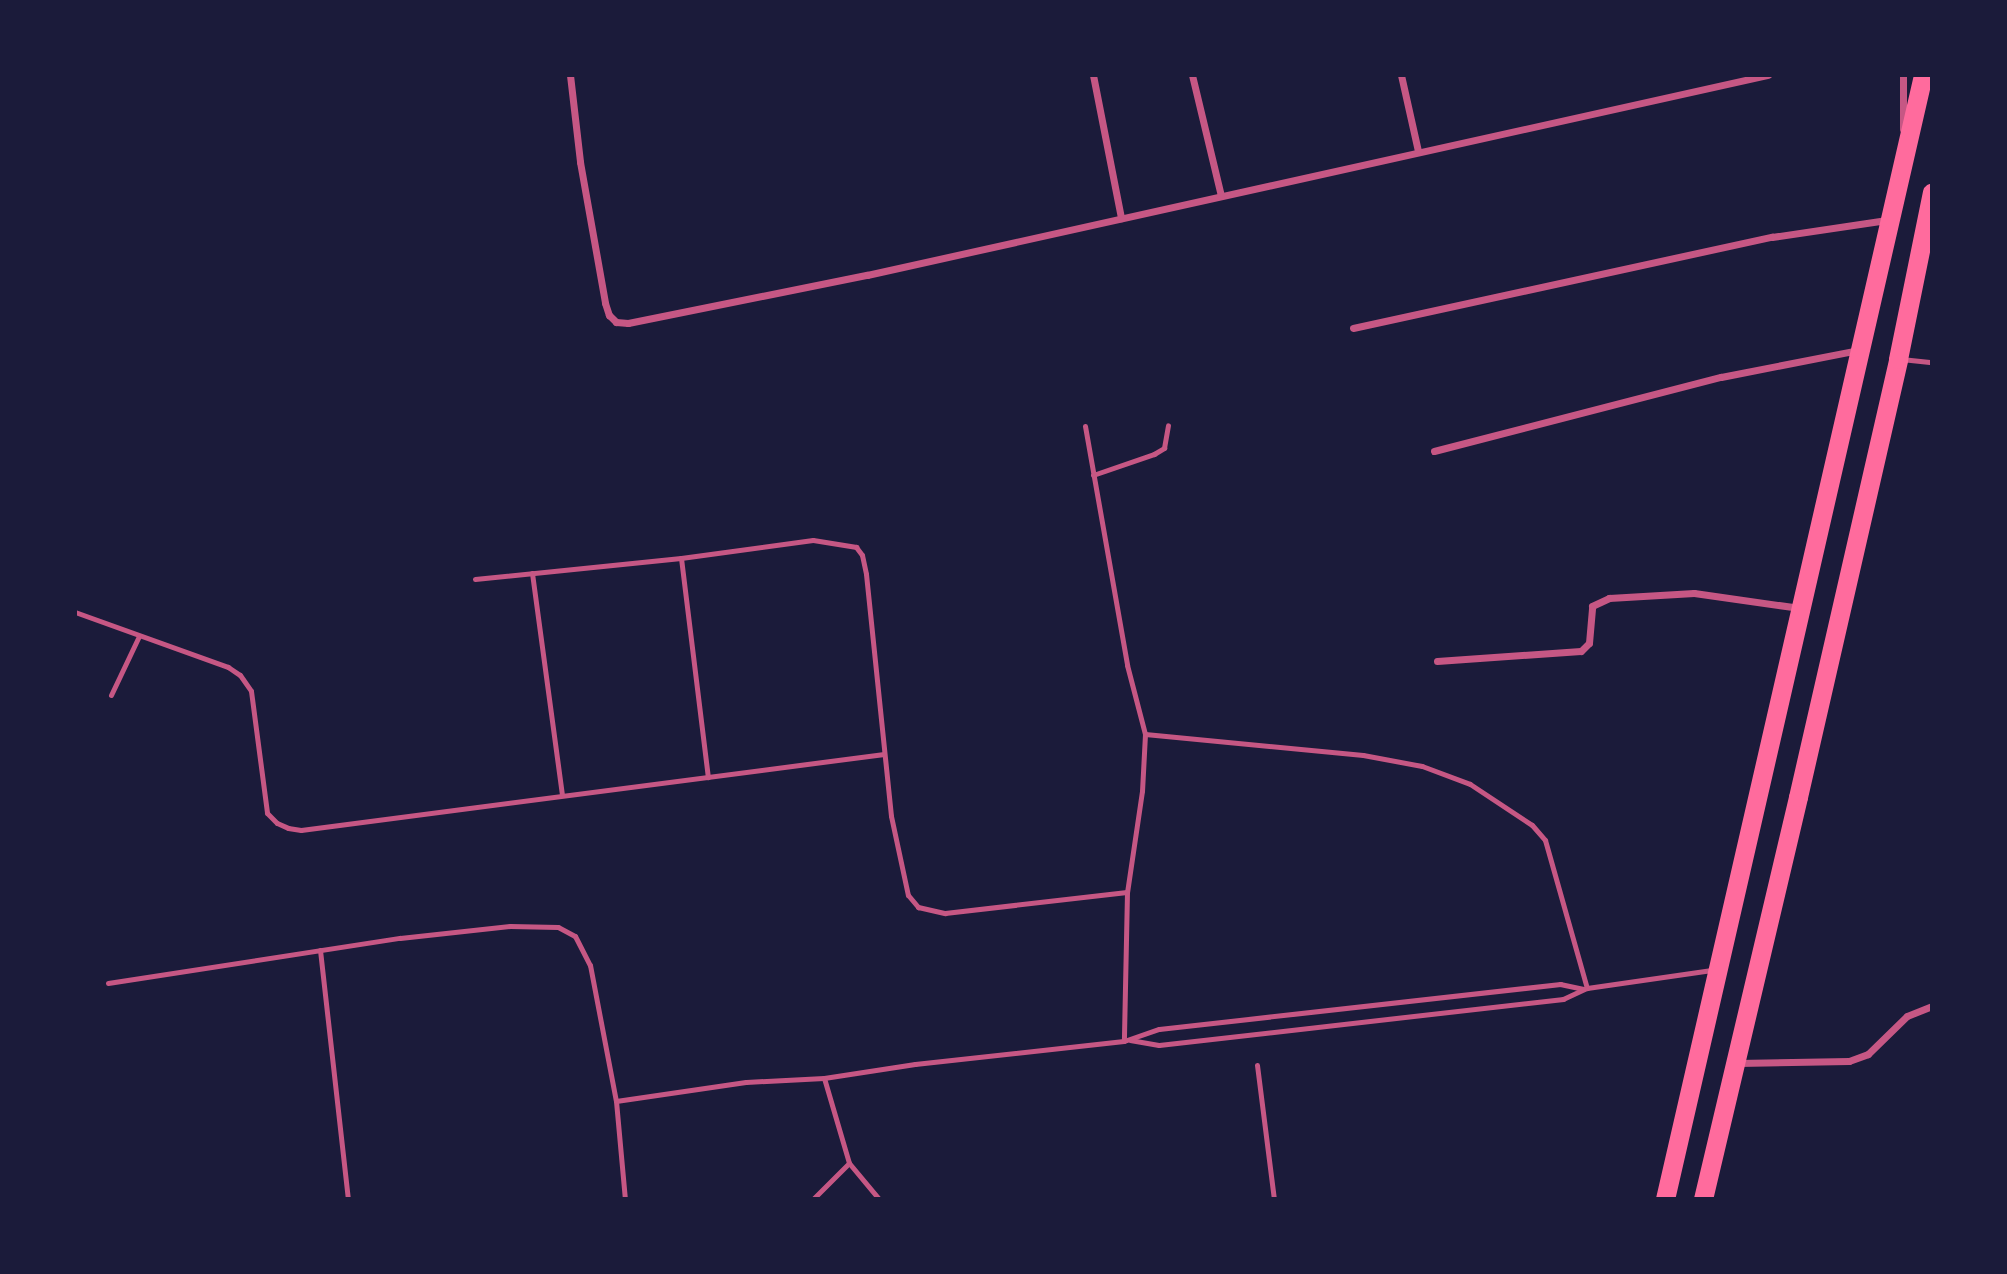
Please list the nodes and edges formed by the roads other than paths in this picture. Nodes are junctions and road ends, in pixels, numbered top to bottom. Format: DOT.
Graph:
graph roads {
  1 [pos="570,75"];
  2 [pos="1093,75"];
  3 [pos="1192,75"];
  4 [pos="1401,75"];
  5 [pos="1768,75"];
  6 [pos="1903,75"];
  7 [pos="1923,75"];
  8 [pos="1418,152"];
  9 [pos="1905,158"];
  10 [pos="1932,191"];
  11 [pos="1221,195"];
  12 [pos="1121,218"];
  13 [pos="1890,220"];
  14 [pos="1353,328"];
  15 [pos="1860,350"];
  16 [pos="1898,359"];
  17 [pos="1932,362"];
  18 [pos="1168,425"];
  19 [pos="1084,426"];
  20 [pos="1434,451"];
  21 [pos="1093,475"];
  22 [pos="681,558"];
  23 [pos="531,573"];
  24 [pos="475,579"];
  25 [pos="1801,608"];
  26 [pos="75,612"];
  27 [pos="139,636"];
  28 [pos="1437,661"];
  29 [pos="111,695"];
  30 [pos="1145,734"];
  31 [pos="884,754"];
  32 [pos="708,777"];
  33 [pos="562,796"];
  34 [pos="1127,892"];
  35 [pos="320,950"];
  36 [pos="1719,968"];
  37 [pos="108,983"];
  38 [pos="1585,989"];
  39 [pos="1932,1006"];
  40 [pos="1127,1041"];
  41 [pos="1737,1063"];
  42 [pos="1257,1065"];
  43 [pos="824,1078"];
  44 [pos="615,1101"];
  45 [pos="849,1163"];
  46 [pos="348,1199"];
  47 [pos="625,1199"];
  48 [pos="813,1199"];
  49 [pos="879,1199"];
  50 [pos="1274,1199"];
  51 [pos="1665,1199"];
  52 [pos="1703,1199"];
  1 -- 12 [label="street"];
  2 -- 12 [label="street"];
  3 -- 11 [label="street"];
  4 -- 8 [label="street"];
  5 -- 8 [label="street"];
  6 -- 9 [label="street"];
  7 -- 9 [label="highway"];
  8 -- 11 [label="street"];
  9 -- 13 [label="highway"];
  10 -- 16 [label="highway"];
  11 -- 12 [label="street"];
  13 -- 14 [label="street"];
  13 -- 15 [label="highway"];
  15 -- 20 [label="street"];
  15 -- 25 [label="highway"];
  16 -- 17 [label="lane"];
  16 -- 41 [label="highway"];
  18 -- 21 [label="lane"];
  19 -- 21 [label="lane"];
  21 -- 30 [label="lane"];
  22 -- 23 [label="lane"];
  22 -- 31 [label="lane"];
  22 -- 32 [label="lane"];
  23 -- 24 [label="lane"];
  23 -- 33 [label="lane"];
  25 -- 28 [label="street"];
  25 -- 36 [label="highway"];
  26 -- 27 [label="lane"];
  27 -- 29 [label="lane"];
  27 -- 33 [label="lane"];
  30 -- 34 [label="lane"];
  30 -- 38 [label="lane"];
  31 -- 32 [label="lane"];
  31 -- 34 [label="lane"];
  32 -- 33 [label="lane"];
  34 -- 40 [label="lane"];
  35 -- 37 [label="lane"];
  35 -- 44 [label="lane"];
  35 -- 46 [label="lane"];
  36 -- 38 [label="lane"];
  36 -- 51 [label="highway"];
  38 -- 40 [label="lane"];
  38 -- 40 [label="lane"];
  39 -- 41 [label="street"];
  40 -- 43 [label="lane"];
  41 -- 52 [label="highway"];
  42 -- 50 [label="lane"];
  43 -- 44 [label="lane"];
  43 -- 45 [label="lane"];
  44 -- 47 [label="lane"];
  45 -- 48 [label="lane"];
  45 -- 49 [label="lane"];
}
